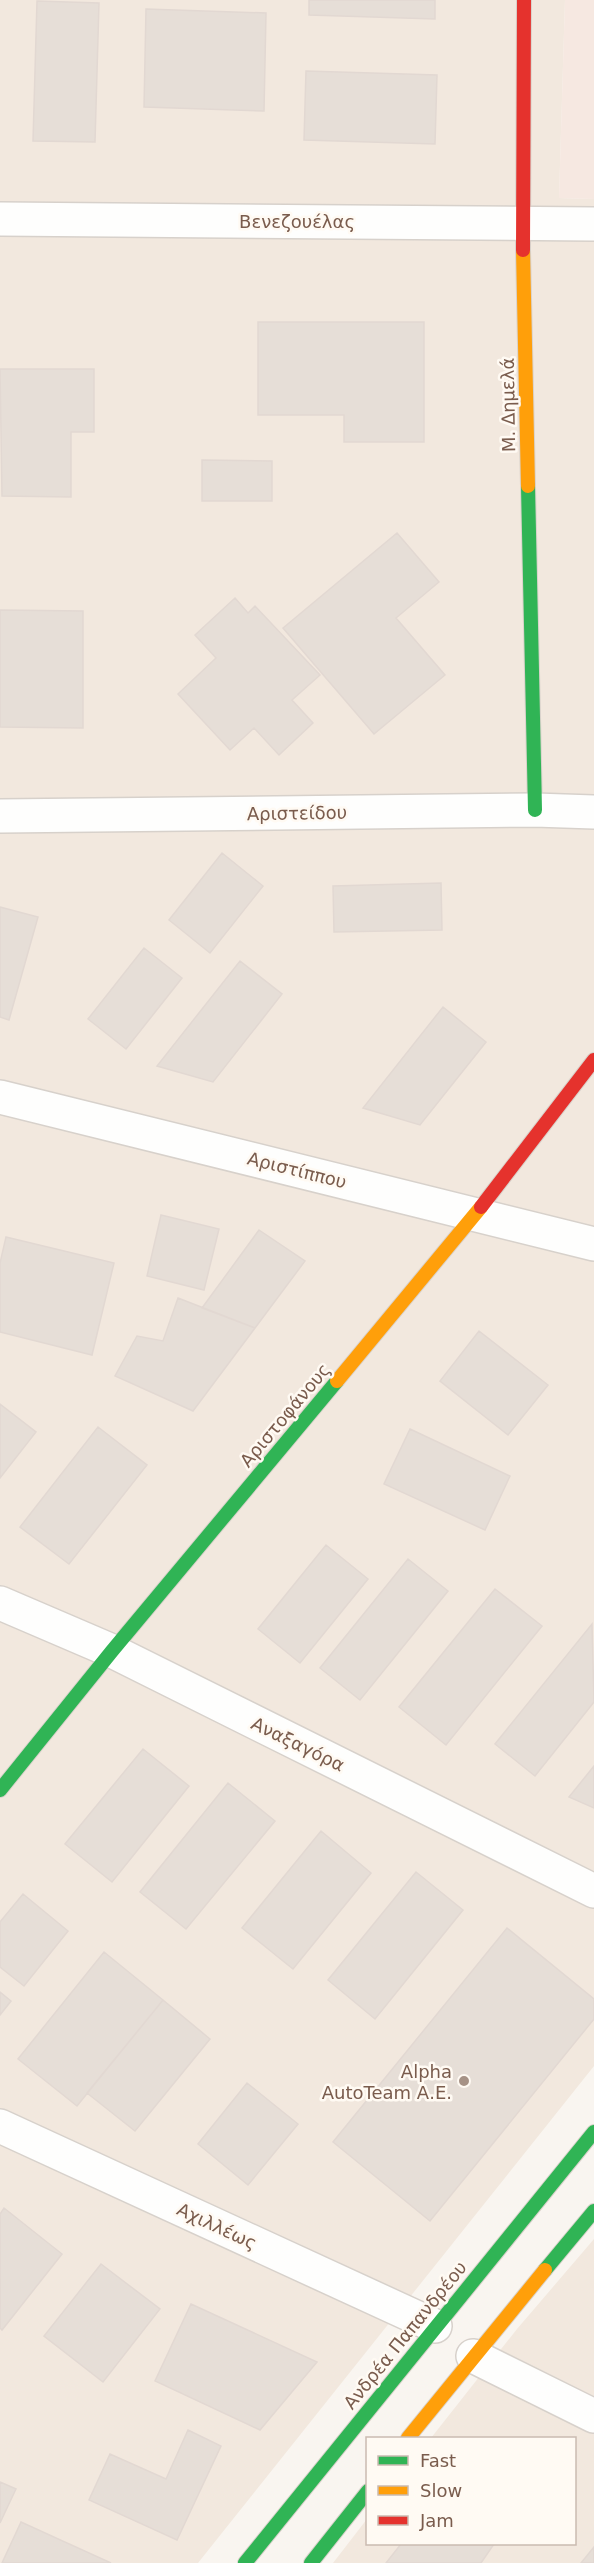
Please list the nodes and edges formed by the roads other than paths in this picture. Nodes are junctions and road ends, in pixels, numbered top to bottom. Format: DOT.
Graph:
graph roads {
  1 [pos="524,0"];
  2 [pos="0,219"];
  3 [pos="522,222"];
  4 [pos="594,224"];
  5 [pos="535,810"];
  6 [pos="594,812"];
  7 [pos="0,816"];
  8 [pos="594,1060"];
  9 [pos="0,1097"];
  10 [pos="475,1215"];
  11 [pos="594,1244"];
  12 [pos="0,1603"];
  13 [pos="112,1651"];
  14 [pos="0,1790"];
  15 [pos="594,1891"];
  16 [pos="0,2126"];
  17 [pos="594,2132"];
  18 [pos="594,2211"];
  19 [pos="435,2326"];
  20 [pos="473,2356"];
  21 [pos="594,2416"];
  22 [pos="410,2437"];
  23 [pos="366,2494"];
  24 [pos="245,2563"];
  25 [pos="311,2563"];
  1 -- 3 [label="street, Μ. Δημελά"];
  2 -- 3 [label="street, Βενεζουέλας"];
  3 -- 4 [label="street, Βενεζουέλας"];
  3 -- 5 [label="street, Μ. Δημελά"];
  5 -- 6 [label="street, Αριστείδου"];
  5 -- 7 [label="street, Αριστείδου"];
  8 -- 10 [label="street, Αριστοφάνους"];
  9 -- 10 [label="street, Αριστίππου"];
  10 -- 11 [label="street, Αριστίππου"];
  10 -- 13 [label="street, Αριστοφάνους"];
  12 -- 13 [label="street, Αναξαγόρα"];
  13 -- 14 [label="street, Αριστοφάνους"];
  13 -- 15 [label="street, Αναξαγόρα"];
  16 -- 19 [label="street, Αχιλλέως"];
  17 -- 19 [label="street, Ανδρέα Παπανδρέου"];
  18 -- 20 [label="street"];
  19 -- 24 [label="street, Ανδρέα Παπανδρέου"];
  20 -- 21 [label="street"];
  20 -- 22 [label="street"];
  23 -- 25 [label="street"];
}
